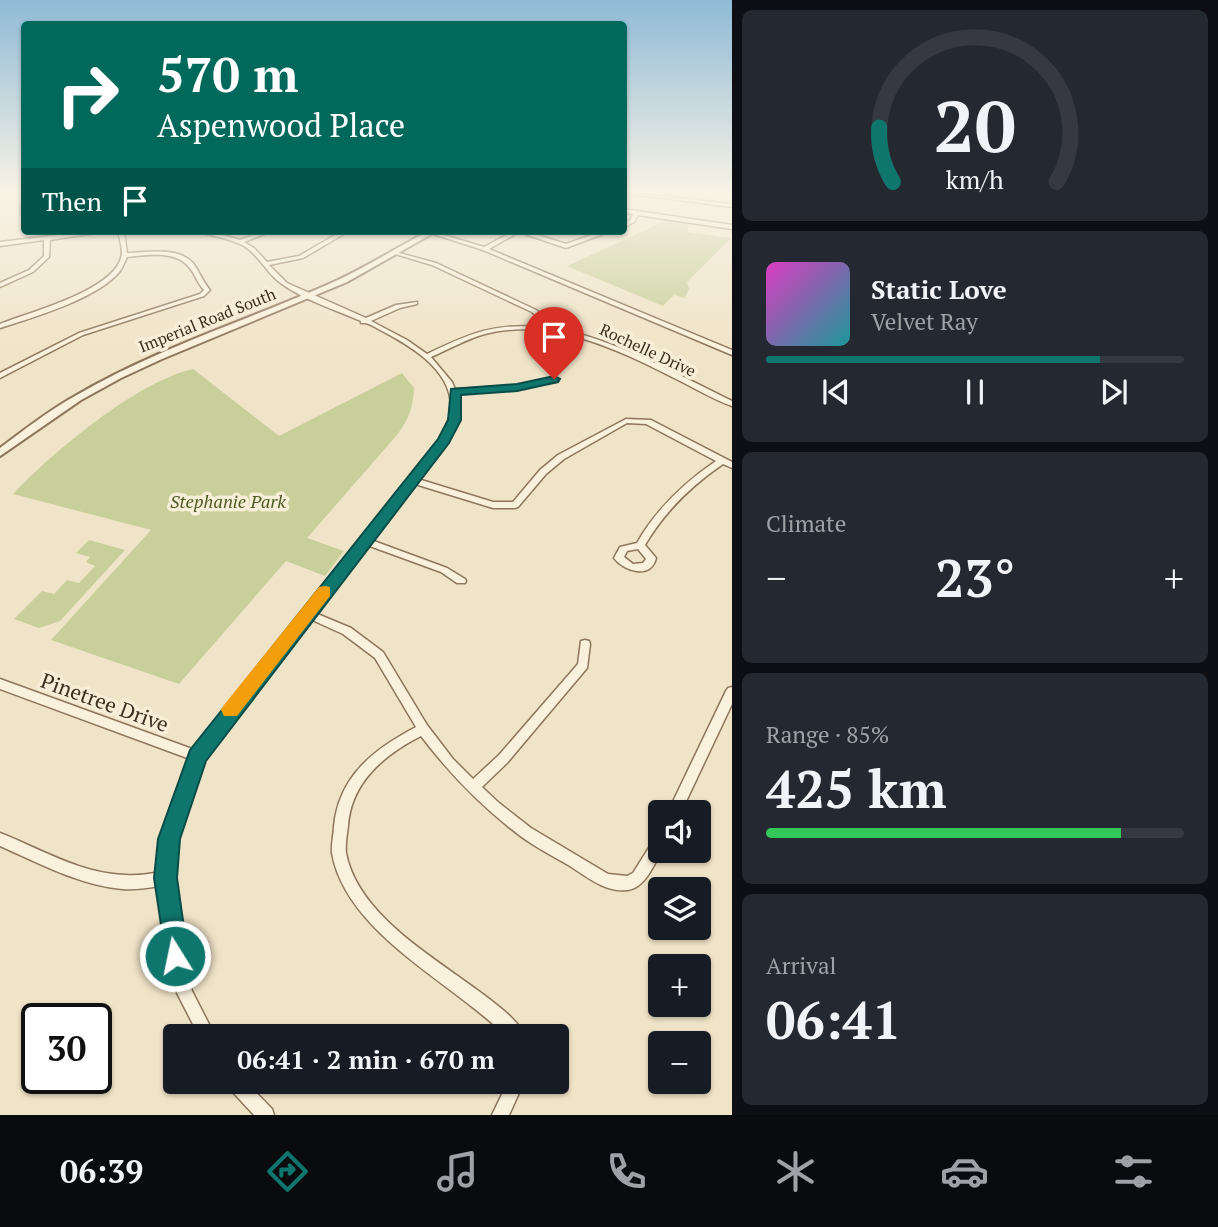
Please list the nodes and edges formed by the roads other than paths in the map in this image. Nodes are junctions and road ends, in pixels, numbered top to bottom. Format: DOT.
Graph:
graph roads {
  1 [pos="47,244"];
  2 [pos="123,244"];
  3 [pos="242,244"];
  4 [pos="323,244"];
  5 [pos="410,244"];
  6 [pos="470,244"];
  7 [pos="494,244"];
  8 [pos="485,249"];
  9 [pos="394,252"];
  10 [pos="125,255"];
  11 [pos="265,264"];
  12 [pos="1,285"];
  13 [pos="308,296"];
  14 [pos="415,303"];
  15 [pos="363,322"];
  16 [pos="0,326"];
  17 [pos="547,328"];
  18 [pos="732,354"];
  19 [pos="428,356"];
  20 [pos="0,376"];
  21 [pos="554,379"];
  22 [pos="455,391"];
  23 [pos="732,404"];
  24 [pos="4,445"];
  25 [pos="0,453"];
  26 [pos="722,461"];
  27 [pos="732,466"];
  28 [pos="412,480"];
  29 [pos="364,541"];
  30 [pos="640,545"];
  31 [pos="461,582"];
  32 [pos="307,614"];
  33 [pos="585,644"];
  34 [pos="0,684"];
  35 [pos="732,691"];
  36 [pos="423,729"];
  37 [pos="197,757"];
  38 [pos="473,787"];
  39 [pos="680,800"];
  40 [pos="0,839"];
  41 [pos="648,862"];
  42 [pos="166,878"];
  43 [pos="201,1024"];
  44 [pos="507,1024"];
  45 [pos="246,1094"];
  46 [pos="510,1094"];
  47 [pos="266,1115"];
  48 [pos="500,1115"];
  1 -- 12 [label="street"];
  2 -- 10 [label="street"];
  3 -- 11 [label="street"];
  4 -- 11 [label="street"];
  5 -- 9 [label="street, Imperial Road South"];
  6 -- 8 [label="street"];
  7 -- 8 [label="street"];
  8 -- 18 [label="street"];
  9 -- 13 [label="street, Imperial Road South"];
  9 -- 17 [label="street"];
  10 -- 16 [label="street"];
  10 -- 20 [label="street"];
  11 -- 13 [label="street"];
  13 -- 15 [label="street"];
  13 -- 24 [label="street, Imperial Road South"];
  14 -- 15 [label="street"];
  15 -- 19 [label="street"];
  17 -- 19 [label="street, Rochelle Drive"];
  17 -- 23 [label="street, Rochelle Drive"];
  19 -- 22 [label="street"];
  21 -- 22 [label="street"];
  22 -- 28 [label="street"];
  24 -- 25 [label="street, Imperial Road South"];
  26 -- 27 [label="street"];
  26 -- 28 [label="street"];
  26 -- 30 [label="street"];
  28 -- 29 [label="street"];
  29 -- 31 [label="street"];
  29 -- 32 [label="street"];
  32 -- 36 [label="street"];
  32 -- 37 [label="street"];
  33 -- 38 [label="street"];
  34 -- 37 [label="street, Pinetree Drive"];
  35 -- 39 [label="street"];
  36 -- 38 [label="street"];
  36 -- 44 [label="street"];
  37 -- 42 [label="street"];
  38 -- 41 [label="street"];
  40 -- 42 [label="street"];
  42 -- 43 [label="street"];
  45 -- 47 [label="street"];
  46 -- 48 [label="street"];
}
